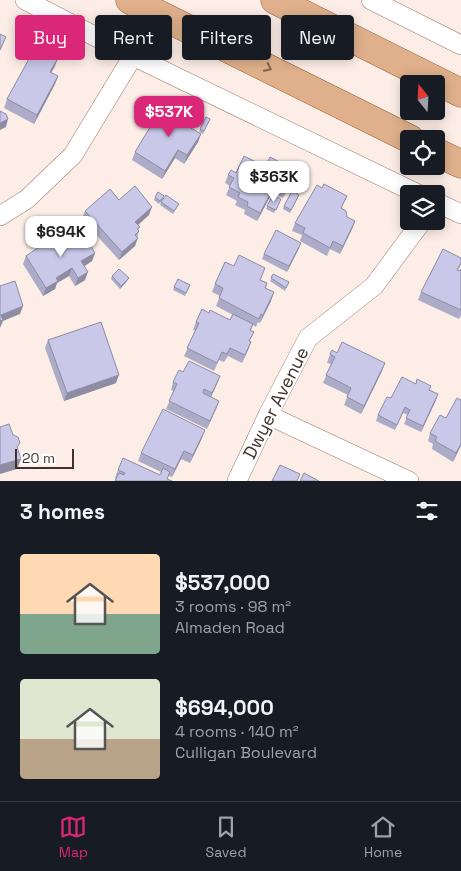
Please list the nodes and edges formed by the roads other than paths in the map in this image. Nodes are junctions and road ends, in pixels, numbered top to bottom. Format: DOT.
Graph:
graph roads {
  1 [pos="24,0"];
  2 [pos="130,0"];
  3 [pos="275,0"];
  4 [pos="371,0"];
  5 [pos="95,36"];
  6 [pos="461,45"];
  7 [pos="131,60"];
  8 [pos="141,60"];
  9 [pos="461,93"];
  10 [pos="400,134"];
  11 [pos="445,156"];
  12 [pos="461,164"];
  13 [pos="400,185"];
  14 [pos="445,206"];
  15 [pos="461,214"];
  16 [pos="0,216"];
  17 [pos="415,230"];
  18 [pos="268,415"];
  19 [pos="237,481"];
  20 [pos="409,481"];
  1 -- 5 [label="street"];
  2 -- 10 [label="main road, one-way"];
  3 -- 9 [label="main road"];
  4 -- 6 [label="street"];
  7 -- 16 [label="street"];
  8 -- 13 [label="street"];
  11 -- 12 [label="main road"];
  14 -- 15 [label="street"];
  17 -- 18 [label="street, Dwyer Avenue"];
  18 -- 19 [label="street, Dwyer Avenue"];
  18 -- 20 [label="street"];
}
